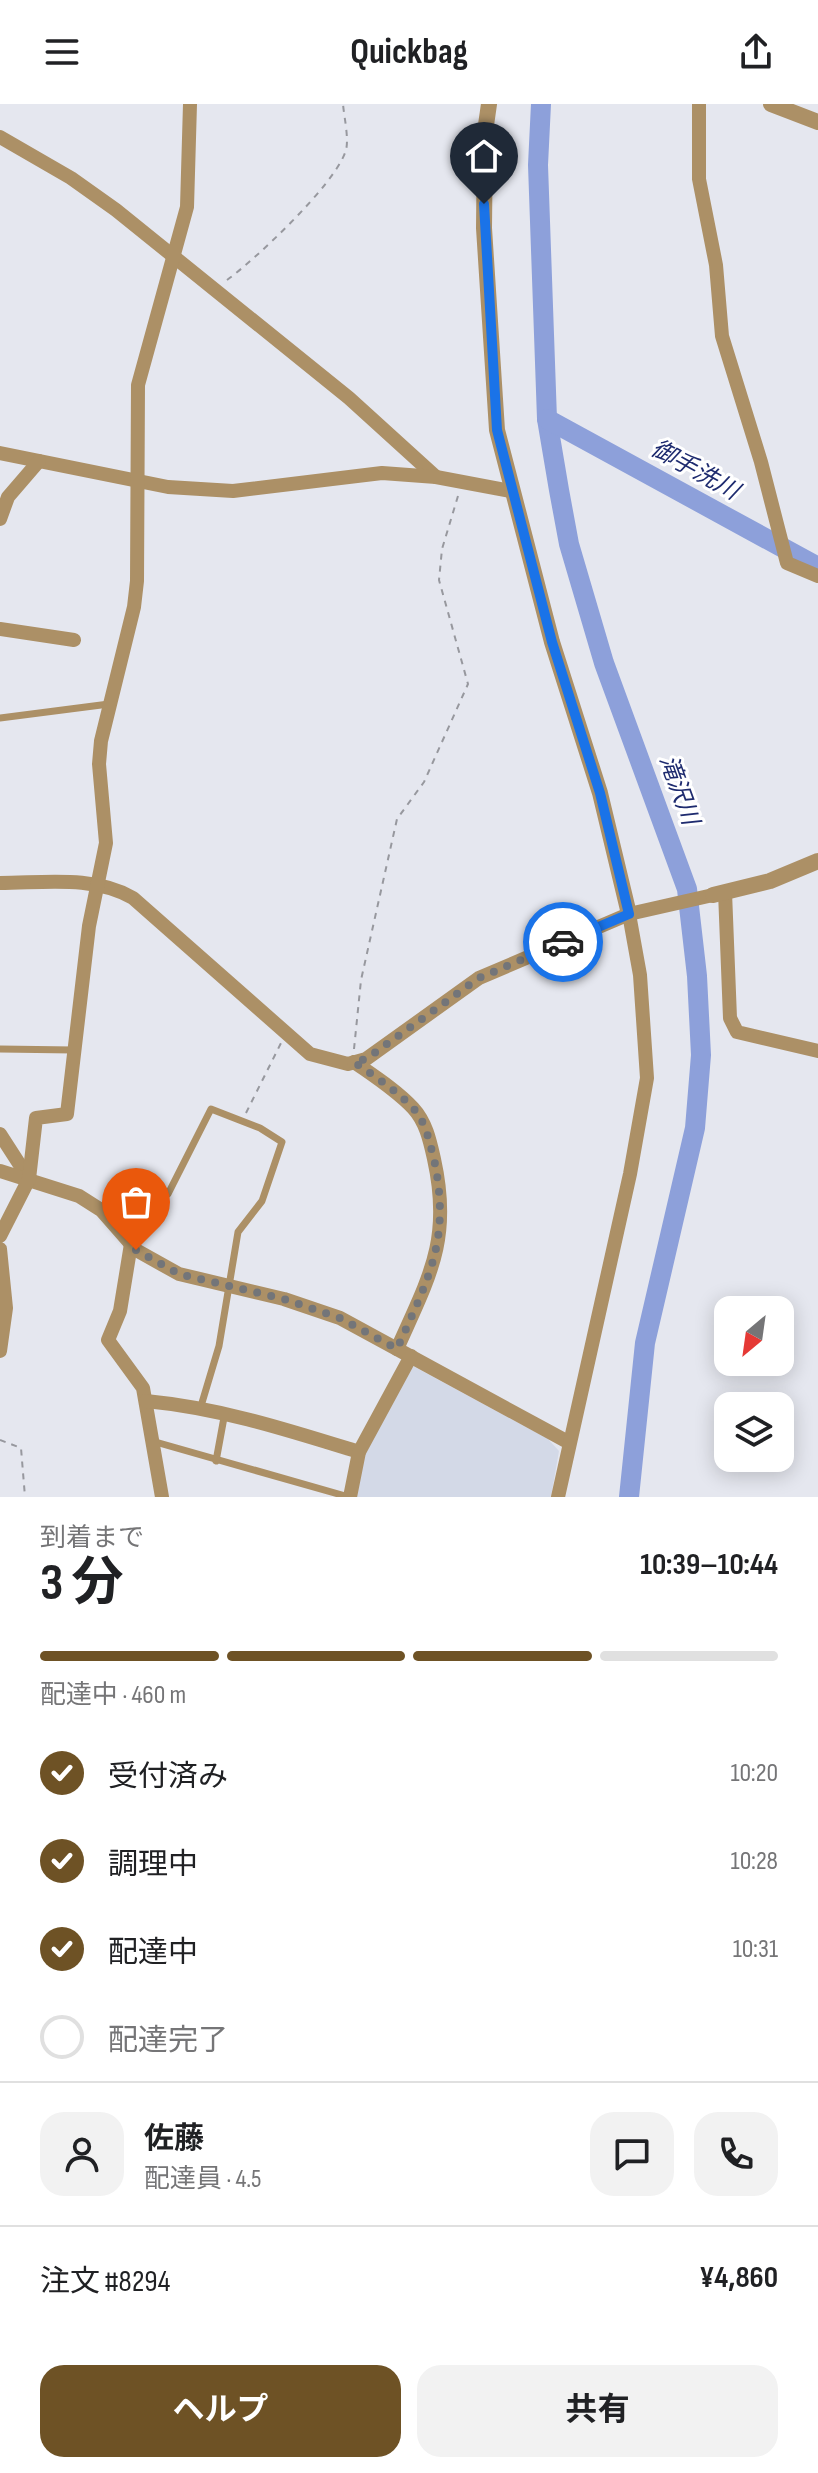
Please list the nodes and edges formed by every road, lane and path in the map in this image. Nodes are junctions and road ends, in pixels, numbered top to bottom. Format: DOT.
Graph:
graph roads {
  1 [pos="190,104"];
  2 [pos="343,104"];
  3 [pos="489,104"];
  4 [pos="699,104"];
  5 [pos="777,105"];
  6 [pos="818,122"];
  7 [pos="0,137"];
  8 [pos="174,258"];
  9 [pos="213,291"];
  10 [pos="0,453"];
  11 [pos="39,461"];
  12 [pos="436,477"];
  13 [pos="137,482"];
  14 [pos="463,482"];
  15 [pos="511,491"];
  16 [pos="0,519"];
  17 [pos="818,576"];
  18 [pos="0,629"];
  19 [pos="74,640"];
  20 [pos="109,704"];
  21 [pos="0,718"];
  22 [pos="818,861"];
  23 [pos="0,883"];
  24 [pos="99,883"];
  25 [pos="719,894"];
  26 [pos="629,914"];
  27 [pos="285,1034"];
  28 [pos="0,1049"];
  29 [pos="73,1050"];
  30 [pos="818,1051"];
  31 [pos="354,1062"];
  32 [pos="242,1121"];
  33 [pos="0,1134"];
  34 [pos="0,1171"];
  35 [pos="29,1179"];
  36 [pos="101,1210"];
  37 [pos="0,1236"];
  38 [pos="131,1244"];
  39 [pos="0,1249"];
  40 [pos="228,1285"];
  41 [pos="397,1349"];
  42 [pos="0,1351"];
  43 [pos="411,1356"];
  44 [pos="146,1401"];
  45 [pos="201,1406"];
  46 [pos="225,1412"];
  47 [pos="0,1440"];
  48 [pos="152,1441"];
  49 [pos="568,1442"];
  50 [pos="359,1452"];
  51 [pos="216,1461"];
  52 [pos="25,1497"];
  53 [pos="162,1497"];
  54 [pos="350,1497"];
  55 [pos="558,1497"];
  1 -- 8 [label="street"];
  2 -- 9 [label="path"];
  3 -- 15 [label="street"];
  4 -- 17 [label="street"];
  5 -- 6 [label="street"];
  7 -- 8 [label="street"];
  8 -- 9 [label="street"];
  8 -- 13 [label="street"];
  9 -- 12 [label="street"];
  10 -- 11 [label="street"];
  11 -- 13 [label="street"];
  11 -- 16 [label="street"];
  12 -- 13 [label="street"];
  12 -- 14 [label="street"];
  13 -- 20 [label="street"];
  14 -- 15 [label="street"];
  14 -- 31 [label="path"];
  15 -- 26 [label="street"];
  18 -- 19 [label="street"];
  20 -- 21 [label="lane"];
  20 -- 24 [label="street"];
  22 -- 25 [label="street"];
  23 -- 24 [label="street"];
  24 -- 27 [label="street"];
  24 -- 29 [label="street"];
  25 -- 26 [label="street"];
  25 -- 30 [label="street"];
  26 -- 31 [label="street"];
  26 -- 49 [label="street"];
  27 -- 31 [label="street"];
  27 -- 32 [label="path"];
  28 -- 29 [label="lane"];
  29 -- 35 [label="street"];
  31 -- 41 [label="street"];
  32 -- 36 [label="lane"];
  32 -- 40 [label="lane"];
  33 -- 35 [label="street"];
  34 -- 35 [label="street"];
  35 -- 36 [label="street"];
  35 -- 37 [label="street"];
  36 -- 38 [label="street"];
  38 -- 40 [label="street"];
  38 -- 44 [label="street"];
  39 -- 42 [label="street"];
  40 -- 41 [label="street"];
  40 -- 45 [label="lane"];
  41 -- 43 [label="street"];
  43 -- 49 [label="street"];
  43 -- 50 [label="street"];
  44 -- 45 [label="street"];
  44 -- 48 [label="street"];
  45 -- 46 [label="street"];
  46 -- 50 [label="street"];
  46 -- 51 [label="lane"];
  47 -- 52 [label="path"];
  48 -- 51 [label="lane"];
  48 -- 53 [label="street"];
  49 -- 55 [label="street"];
  50 -- 54 [label="street"];
  51 -- 54 [label="lane"];
}
